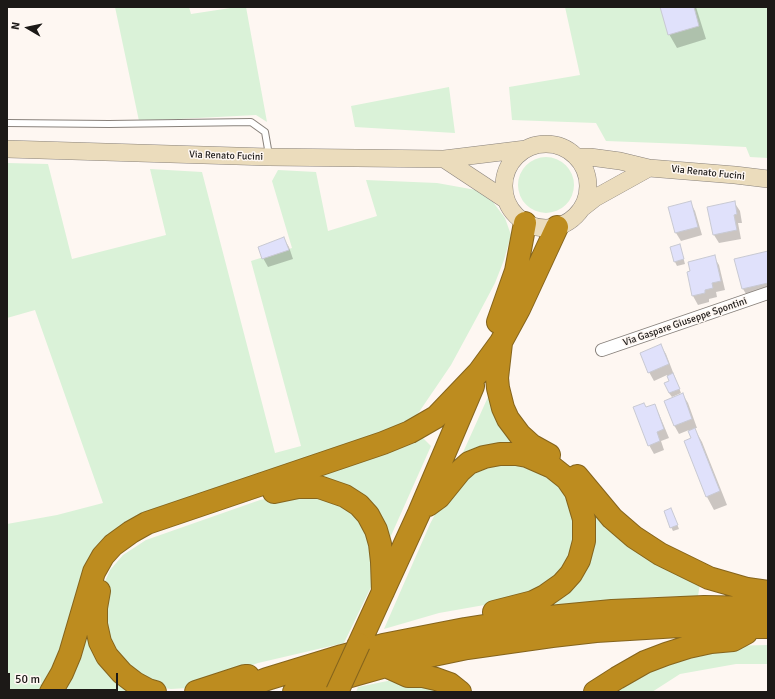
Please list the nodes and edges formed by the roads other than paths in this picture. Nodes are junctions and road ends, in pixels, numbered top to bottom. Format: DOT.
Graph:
graph roads {
  1 [pos="7,123"];
  2 [pos="7,149"];
  3 [pos="526,149"];
  4 [pos="269,157"];
  5 [pos="576,157"];
  6 [pos="444,159"];
  7 [pos="648,168"];
  8 [pos="768,179"];
  9 [pos="506,200"];
  10 [pos="580,210"];
  11 [pos="525,223"];
  12 [pos="557,227"];
  13 [pos="768,293"];
  14 [pos="501,342"];
  15 [pos="602,350"];
  16 [pos="479,372"];
  17 [pos="419,513"];
  18 [pos="383,592"];
  19 [pos="768,592"];
  20 [pos="765,620"];
  21 [pos="465,629"];
  22 [pos="386,666"];
  23 [pos="267,679"];
  24 [pos="51,692"];
  25 [pos="155,692"];
  26 [pos="196,692"];
  27 [pos="233,692"];
  28 [pos="294,692"];
  29 [pos="337,692"];
  30 [pos="460,692"];
  31 [pos="595,692"];
  1 -- 4 [label="lane"];
  2 -- 4 [label="street, Via Renato Fucini"];
  3 -- 5 [label="street"];
  3 -- 6 [label="street, Via Renato Fucini"];
  3 -- 9 [label="street"];
  4 -- 6 [label="street, Via Renato Fucini"];
  5 -- 7 [label="street, Via Renato Fucini"];
  5 -- 10 [label="street"];
  6 -- 9 [label="street"];
  7 -- 8 [label="street, Via Renato Fucini"];
  7 -- 10 [label="street"];
  9 -- 11 [label="street"];
  10 -- 12 [label="street"];
  11 -- 12 [label="street"];
  11 -- 16 [label="highway"];
  12 -- 14 [label="highway"];
  13 -- 15 [label="street, Via Gaspare Giuseppe Spontini"];
  14 -- 16 [label="highway"];
  14 -- 19 [label="highway"];
  16 -- 17 [label="highway"];
  16 -- 24 [label="highway"];
  17 -- 18 [label="highway"];
  17 -- 21 [label="highway"];
  18 -- 25 [label="highway"];
  18 -- 29 [label="highway, bridge"];
  20 -- 21 [label="highway"];
  20 -- 22 [label="highway"];
  20 -- 31 [label="highway"];
  21 -- 23 [label="highway"];
  22 -- 28 [label="highway"];
  22 -- 30 [label="highway"];
  23 -- 26 [label="highway"];
  23 -- 27 [label="highway"];
}
